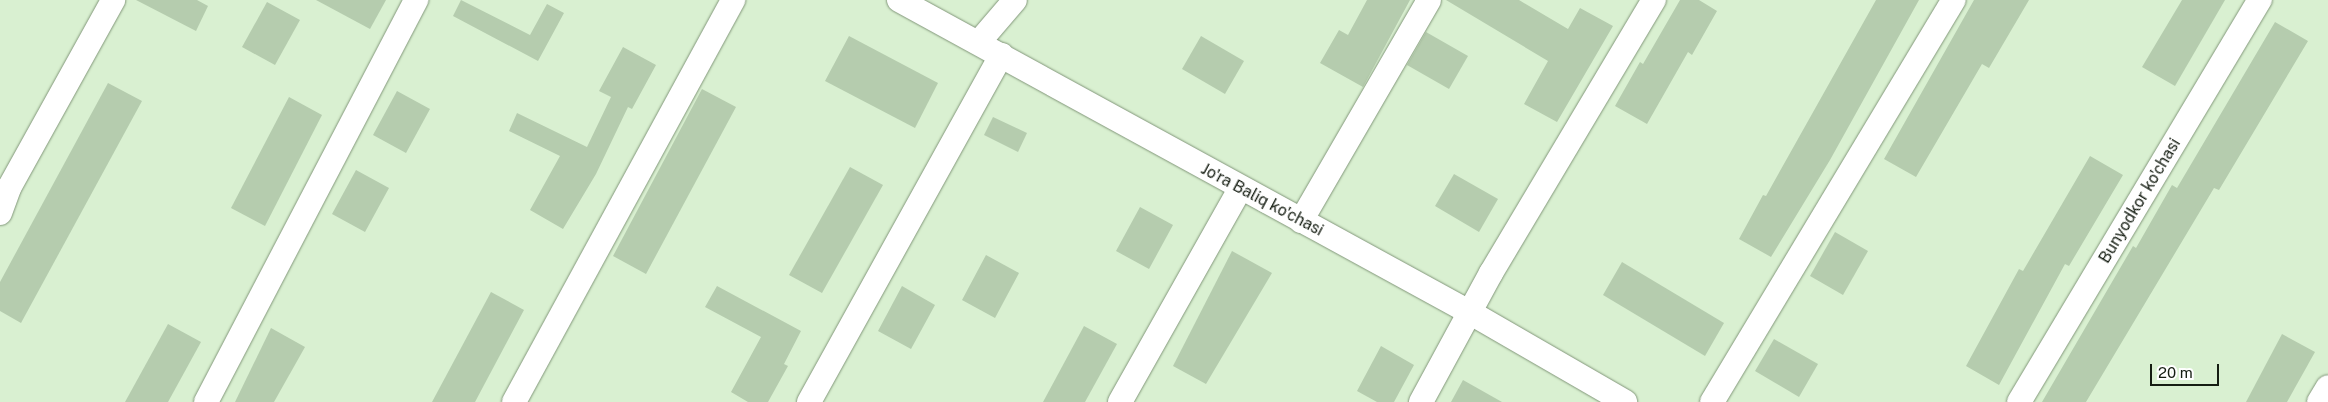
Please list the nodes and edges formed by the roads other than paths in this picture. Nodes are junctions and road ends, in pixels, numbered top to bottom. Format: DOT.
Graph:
graph roads {
  1 [pos="113,0"];
  2 [pos="416,0"];
  3 [pos="734,0"];
  4 [pos="898,0"];
  5 [pos="1014,0"];
  6 [pos="1429,0"];
  7 [pos="1654,0"];
  8 [pos="1954,0"];
  9 [pos="2260,0"];
  10 [pos="979,42"];
  11 [pos="1001,55"];
  12 [pos="4,187"];
  13 [pos="1240,189"];
  14 [pos="0,213"];
  15 [pos="1301,221"];
  16 [pos="1471,313"];
  17 [pos="2328,387"];
  18 [pos="206,402"];
  19 [pos="514,402"];
  20 [pos="809,402"];
  21 [pos="1120,402"];
  22 [pos="1421,402"];
  23 [pos="1625,402"];
  24 [pos="1712,402"];
  25 [pos="2019,402"];
  26 [pos="2319,402"];
  1 -- 12 [label="street"];
  2 -- 18 [label="street"];
  3 -- 19 [label="street"];
  4 -- 10 [label="street, Jo'ra Baliq ko'chasi"];
  5 -- 10 [label="street"];
  6 -- 15 [label="street"];
  7 -- 16 [label="street"];
  8 -- 24 [label="street"];
  9 -- 25 [label="street, Bunyodkor ko'chasi"];
  10 -- 11 [label="street, Jo'ra Baliq ko'chasi"];
  11 -- 13 [label="street, Jo'ra Baliq ko'chasi"];
  11 -- 20 [label="street"];
  12 -- 14 [label="street"];
  13 -- 15 [label="street, Jo'ra Baliq ko'chasi"];
  13 -- 21 [label="street"];
  15 -- 16 [label="street, Jo'ra Baliq ko'chasi"];
  16 -- 22 [label="street"];
  16 -- 23 [label="street, Jo'ra Baliq ko'chasi"];
  17 -- 26 [label="street"];
}
